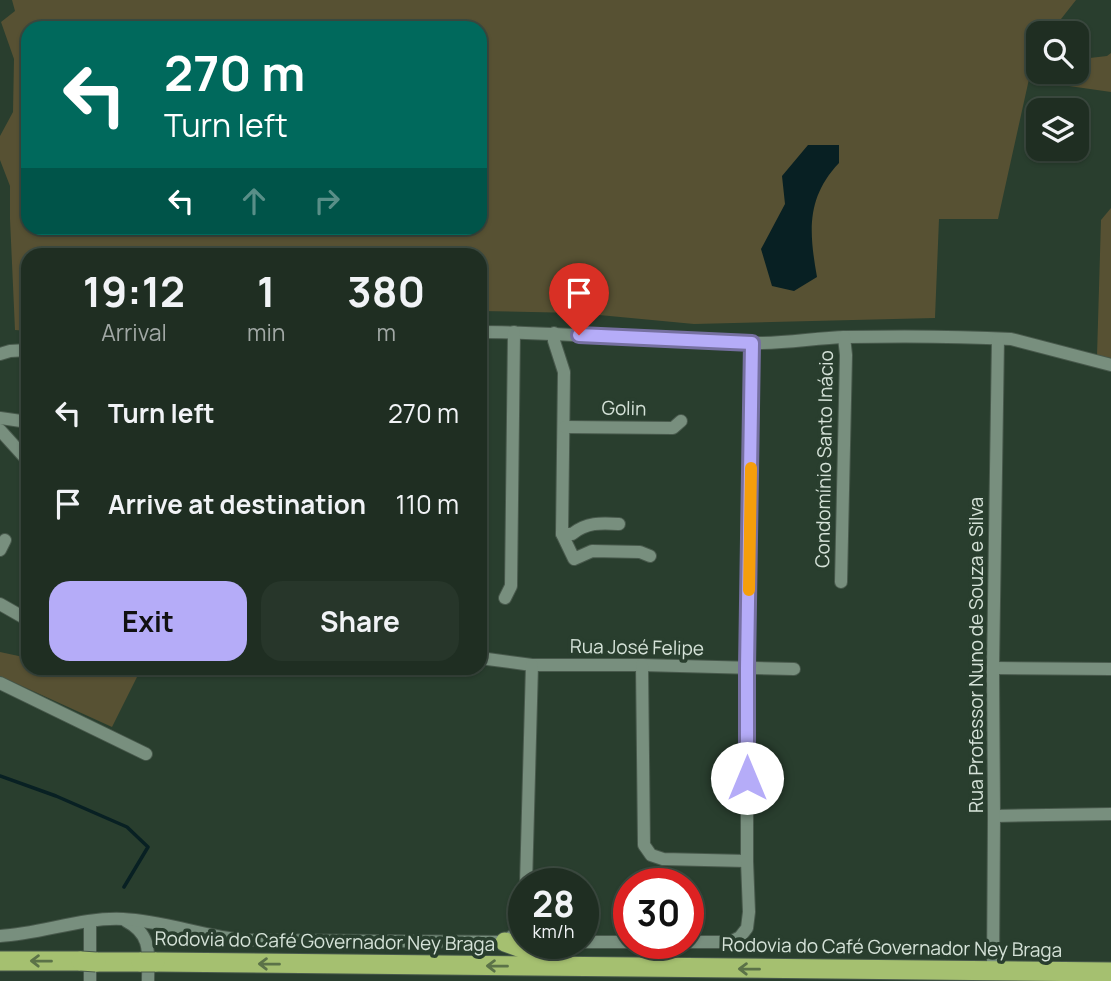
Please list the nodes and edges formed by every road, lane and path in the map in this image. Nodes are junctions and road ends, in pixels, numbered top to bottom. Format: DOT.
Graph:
graph roads {
  1 [pos="487,332"];
  2 [pos="514,332"];
  3 [pos="554,333"];
  4 [pos="844,337"];
  5 [pos="998,339"];
  6 [pos="752,343"];
  7 [pos="21,350"];
  8 [pos="0,354"];
  9 [pos="1111,365"];
  10 [pos="0,418"];
  11 [pos="21,421"];
  12 [pos="681,421"];
  13 [pos="565,427"];
  14 [pos="0,430"];
  15 [pos="21,453"];
  16 [pos="619,524"];
  17 [pos="562,534"];
  18 [pos="650,556"];
  19 [pos="841,582"];
  20 [pos="505,598"];
  21 [pos="0,604"];
  22 [pos="21,616"];
  23 [pos="487,659"];
  24 [pos="532,665"];
  25 [pos="642,665"];
  26 [pos="747,668"];
  27 [pos="794,668"];
  28 [pos="993,668"];
  29 [pos="1111,669"];
  30 [pos="0,683"];
  31 [pos="146,754"];
  32 [pos="1111,814"];
  33 [pos="994,816"];
  34 [pos="747,861"];
  35 [pos="526,868"];
  36 [pos="122,919"];
  37 [pos="90,921"];
  38 [pos="0,936"];
  39 [pos="508,942"];
  40 [pos="704,942"];
  41 [pos="554,959"];
  42 [pos="0,961"];
  43 [pos="573,967"];
  44 [pos="993,971"];
  45 [pos="1111,972"];
  46 [pos="90,981"];
  47 [pos="148,981"];
  1 -- 2 [label="street"];
  2 -- 3 [label="street"];
  2 -- 20 [label="street"];
  3 -- 6 [label="street"];
  3 -- 13 [label="street"];
  4 -- 5 [label="street"];
  4 -- 6 [label="street"];
  4 -- 19 [label="street, Condomínio Santo Inácio"];
  5 -- 9 [label="street"];
  5 -- 28 [label="street, Rua Professor Nuno de Souza e Silva"];
  6 -- 26 [label="street"];
  7 -- 8 [label="street"];
  10 -- 11 [label="street"];
  12 -- 13 [label="street, Golin"];
  13 -- 17 [label="street"];
  14 -- 15 [label="street"];
  16 -- 17 [label="street"];
  17 -- 18 [label="street"];
  21 -- 22 [label="street"];
  23 -- 24 [label="street, Rua José Felipe"];
  24 -- 25 [label="street, Rua José Felipe"];
  24 -- 35 [label="street"];
  25 -- 26 [label="street, Rua José Felipe"];
  25 -- 34 [label="street"];
  26 -- 27 [label="street, Rua José Felipe"];
  26 -- 34 [label="street"];
  28 -- 29 [label="street"];
  28 -- 33 [label="street, Rua Professor Nuno de Souza e Silva"];
  30 -- 31 [label="street"];
  32 -- 33 [label="street"];
  33 -- 44 [label="street, Rua Professor Nuno de Souza e Silva"];
  34 -- 40 [label="street"];
  36 -- 37 [label="street"];
  36 -- 39 [label="street"];
  36 -- 47 [label="street"];
  37 -- 38 [label="street"];
  37 -- 46 [label="street"];
  41 -- 43 [label="highway"];
  43 -- 42 [label="highway, Rodovia do Café Governador Ney Braga, one-way"];
  44 -- 43 [label="highway, Rodovia do Café Governador Ney Braga, one-way"];
  44 -- 45 [label="highway, Rodovia do Café Governador Ney Braga"];
}
